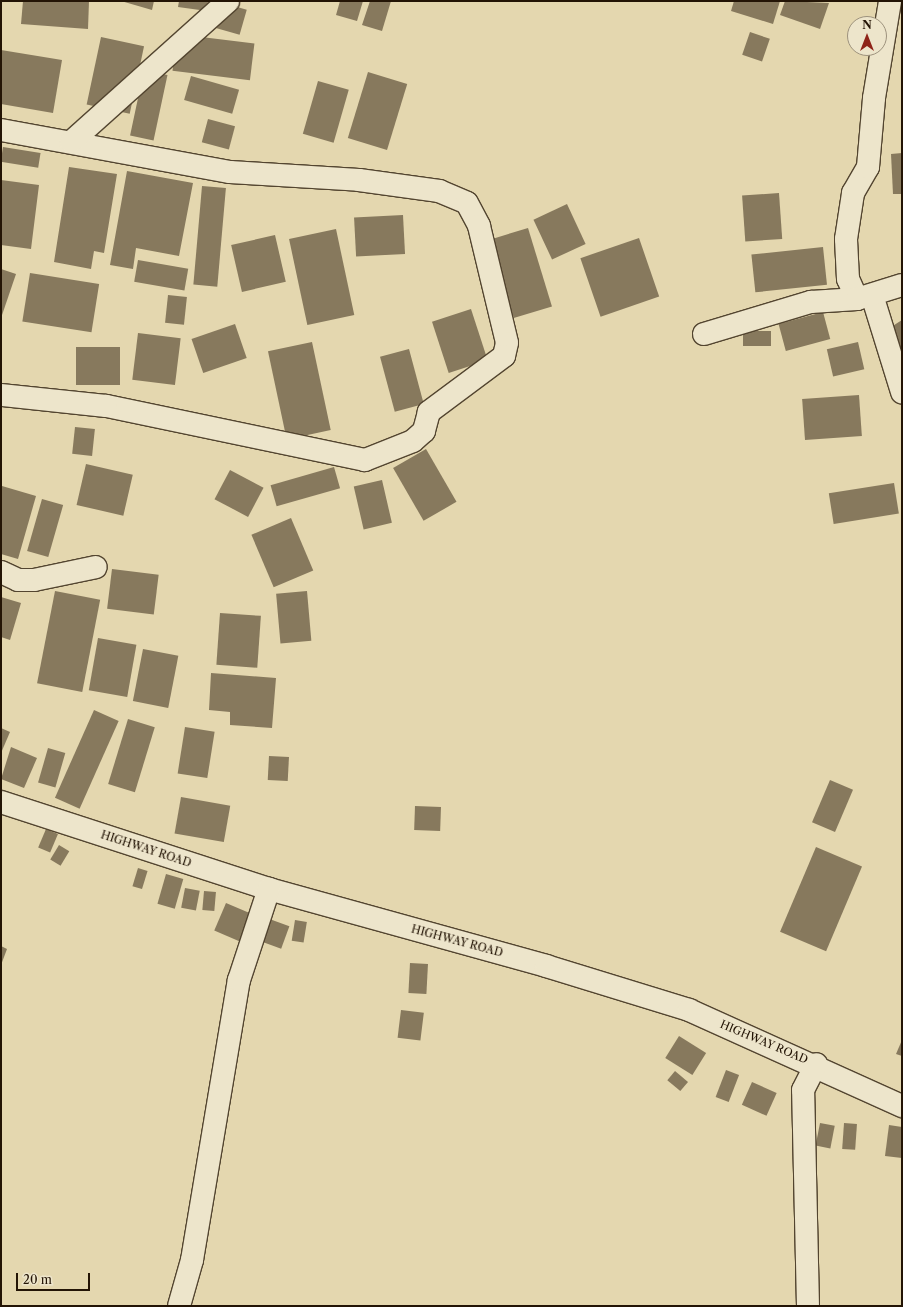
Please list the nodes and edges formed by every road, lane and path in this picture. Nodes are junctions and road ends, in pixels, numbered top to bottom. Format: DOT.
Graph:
graph roads {
  1 [pos="228,1"];
  2 [pos="890,1"];
  3 [pos="1,130"];
  4 [pos="71,142"];
  5 [pos="902,285"];
  6 [pos="865,297"];
  7 [pos="704,334"];
  8 [pos="902,392"];
  9 [pos="1,395"];
  10 [pos="96,566"];
  11 [pos="1,572"];
  12 [pos="1,802"];
  13 [pos="269,889"];
  14 [pos="816,1064"];
  15 [pos="902,1106"];
  16 [pos="179,1306"];
  17 [pos="808,1306"];
  1 -- 4 [label="street"];
  2 -- 6 [label="street"];
  3 -- 4 [label="street"];
  4 -- 9 [label="street"];
  5 -- 6 [label="street"];
  6 -- 7 [label="street"];
  6 -- 8 [label="street"];
  10 -- 11 [label="street"];
  12 -- 13 [label="street, HIGHWAY ROAD"];
  13 -- 14 [label="street, HIGHWAY ROAD"];
  13 -- 16 [label="street"];
  14 -- 15 [label="street, HIGHWAY ROAD"];
  14 -- 17 [label="street"];
}
